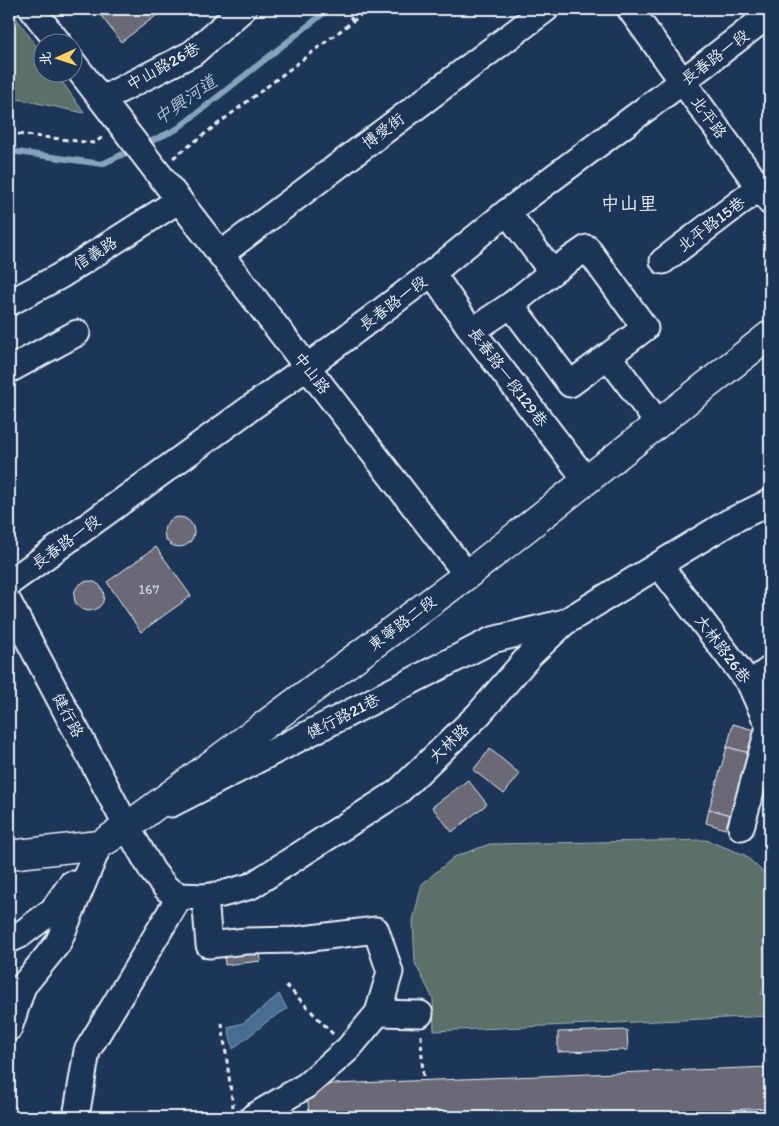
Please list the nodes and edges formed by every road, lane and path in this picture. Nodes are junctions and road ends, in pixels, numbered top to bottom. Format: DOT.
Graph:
graph roads {
  1 [pos="32,9"];
  2 [pos="243,9"];
  3 [pos="345,9"];
  4 [pos="369,9"];
  5 [pos="546,9"];
  6 [pos="630,9"];
  7 [pos="770,14"];
  8 [pos="353,21"];
  9 [pos="50,32"];
  10 [pos="82,74"];
  11 [pos="683,81"];
  12 [pos="102,99"];
  13 [pos="121,124"];
  14 [pos="9,133"];
  15 [pos="157,171"];
  16 [pos="765,195"];
  17 [pos="179,200"];
  18 [pos="507,212"];
  19 [pos="220,254"];
  20 [pos="663,260"];
  21 [pos="552,272"];
  22 [pos="432,273"];
  23 [pos="9,303"];
  24 [pos="511,305"];
  25 [pos="472,331"];
  26 [pos="77,333"];
  27 [pos="770,335"];
  28 [pos="608,356"];
  29 [pos="307,367"];
  30 [pos="9,370"];
  31 [pos="658,424"];
  32 [pos="586,480"];
  33 [pos="770,502"];
  34 [pos="659,565"];
  35 [pos="467,575"];
  36 [pos="9,583"];
  37 [pos="9,603"];
  38 [pos="565,622"];
  39 [pos="770,669"];
  40 [pos="760,686"];
  41 [pos="763,776"];
  42 [pos="127,827"];
  43 [pos="741,827"];
  44 [pos="98,845"];
  45 [pos="9,855"];
  46 [pos="180,896"];
  47 [pos="206,896"];
  48 [pos="9,940"];
  49 [pos="286,985"];
  50 [pos="378,1013"];
  51 [pos="420,1014"];
  52 [pos="222,1023"];
  53 [pos="9,1028"];
  54 [pos="348,1048"];
  55 [pos="423,1080"];
  56 [pos="243,1112"];
  57 [pos="76,1117"];
  1 -- 9 [label="street"];
  2 -- 12 [label="street, 中山路26巷"];
  3 -- 8 [label="path"];
  4 -- 8 [label="path"];
  5 -- 19 [label="street, 博愛街"];
  6 -- 11 [label="street, 北平路"];
  7 -- 11 [label="street, 長春路一段"];
  8 -- 15 [label="path"];
  10 -- 12 [label="street"];
  11 -- 16 [label="street, 北平路"];
  11 -- 18 [label="street, 長春路一段"];
  12 -- 13 [label="street"];
  13 -- 14 [label="path"];
  13 -- 15 [label="street, 中山路"];
  15 -- 17 [label="street, 中山路"];
  16 -- 20 [label="street, 北平路15巷"];
  17 -- 19 [label="street, 中山路"];
  17 -- 23 [label="street, 信義路"];
  18 -- 21 [label="street"];
  18 -- 22 [label="street, 長春路一段"];
  19 -- 29 [label="street, 中山路"];
  21 -- 24 [label="street"];
  21 -- 28 [label="street"];
  22 -- 25 [label="street, 長春路一段129巷"];
  22 -- 29 [label="street, 長春路一段"];
  24 -- 25 [label="street"];
  24 -- 28 [label="street"];
  25 -- 32 [label="street, 長春路一段129巷"];
  26 -- 30 [label="street"];
  27 -- 31 [label="main road, 東寧路二段"];
  28 -- 31 [label="street"];
  29 -- 35 [label="street, 中山路"];
  29 -- 36 [label="street, 長春路一段"];
  31 -- 32 [label="main road, 東寧路二段"];
  32 -- 35 [label="main road, 東寧路二段"];
  33 -- 34 [label="street, 大林路"];
  34 -- 38 [label="street, 大林路"];
  34 -- 40 [label="street, 大林路26巷"];
  35 -- 42 [label="main road, 東寧路二段"];
  37 -- 42 [label="street, 健行路"];
  38 -- 42 [label="street, 健行路21巷"];
  38 -- 47 [label="street, 大林路"];
  39 -- 40 [label="street"];
  40 -- 41 [label="street, 大林路26巷"];
  41 -- 43 [label="street, 大林路26巷"];
  42 -- 44 [label="main road, 東寧路二段"];
  42 -- 46 [label="street"];
  44 -- 45 [label="main road, 東寧路二段"];
  44 -- 48 [label="street"];
  44 -- 53 [label="street"];
  46 -- 47 [label="street, 大林路"];
  46 -- 57 [label="street"];
  47 -- 50 [label="street"];
  49 -- 54 [label="path"];
  50 -- 51 [label="street"];
  50 -- 54 [label="street"];
  51 -- 55 [label="path"];
  52 -- 56 [label="path"];
  54 -- 56 [label="street"];
}
